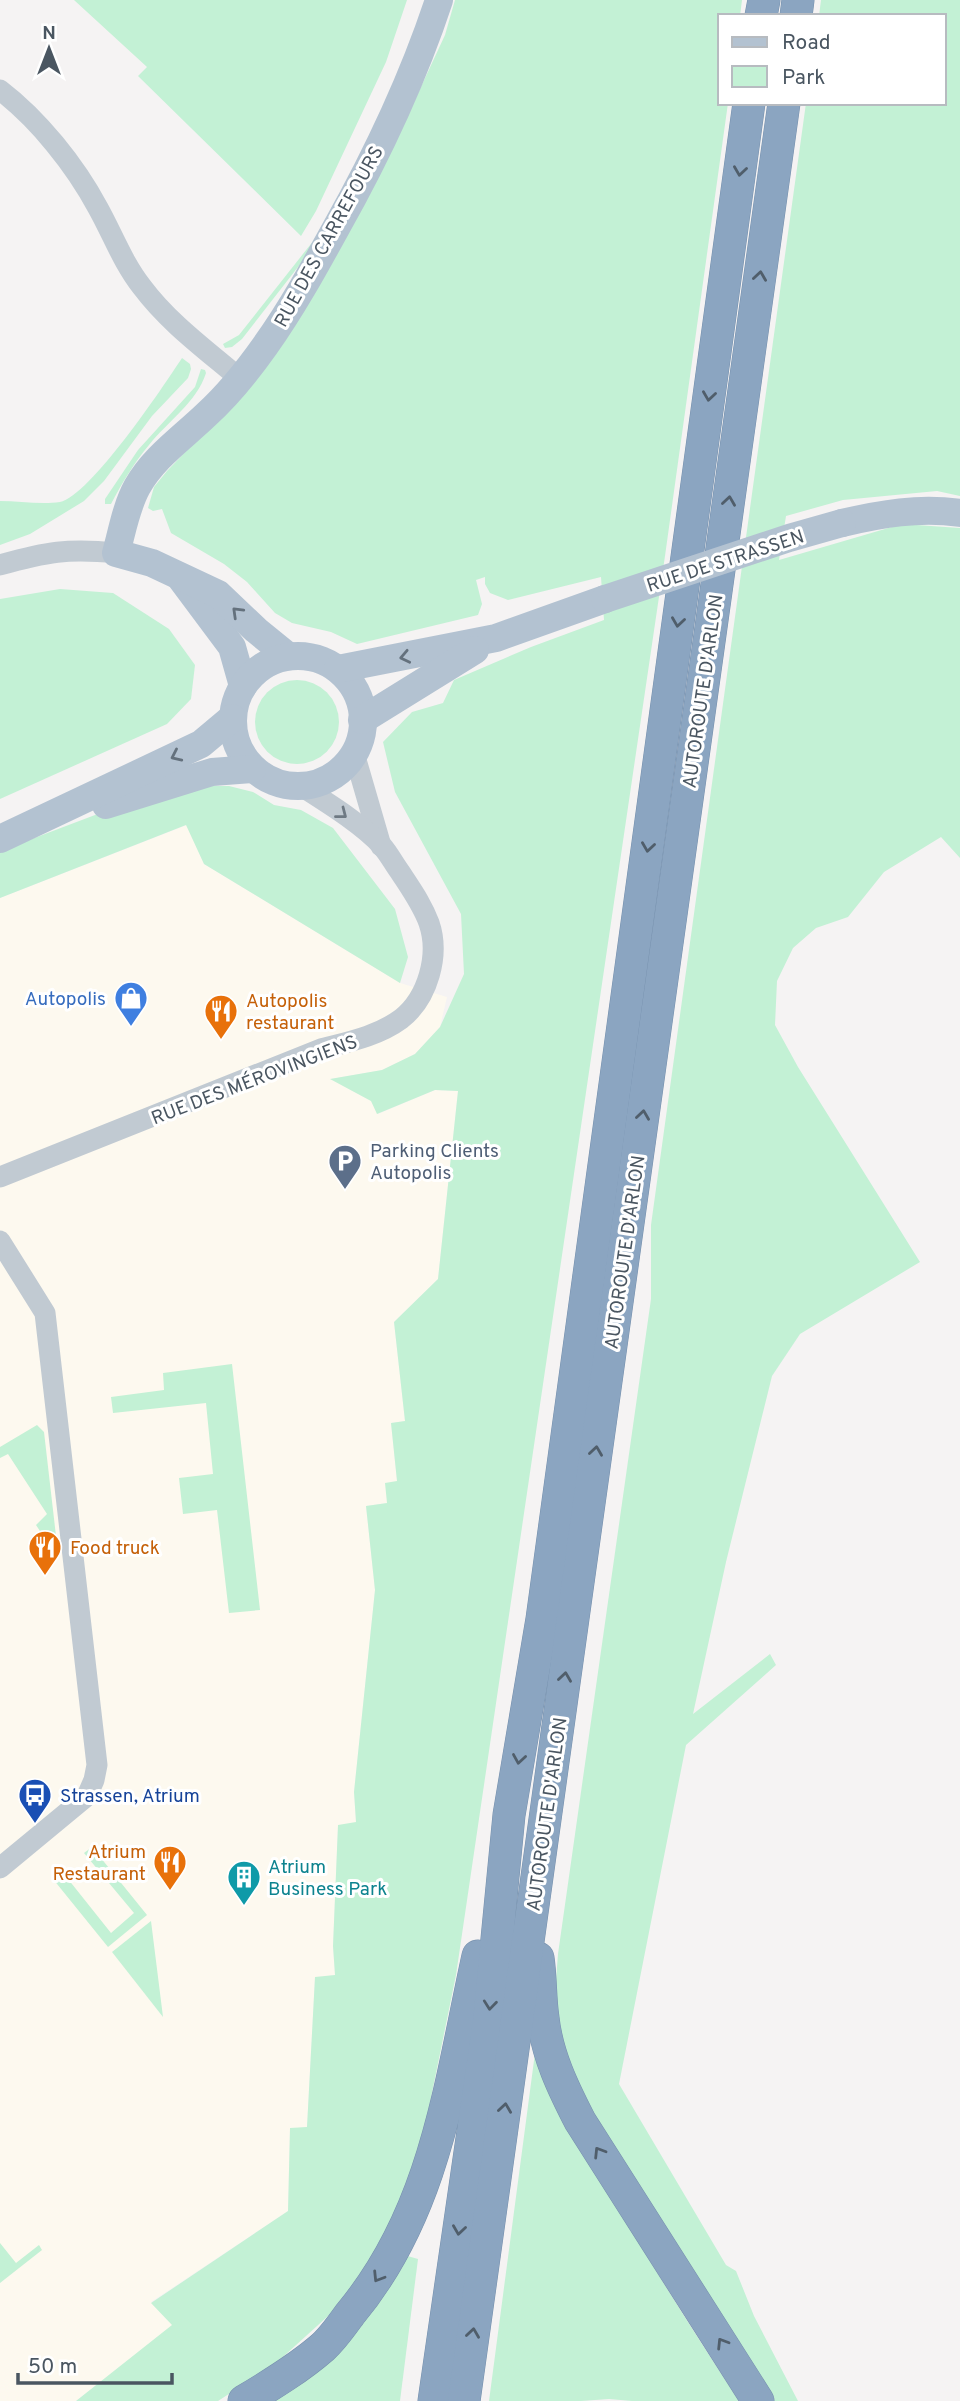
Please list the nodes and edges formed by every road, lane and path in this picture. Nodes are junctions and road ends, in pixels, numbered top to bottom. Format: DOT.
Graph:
graph roads {
  1 [pos="439,0"];
  2 [pos="0,90"];
  3 [pos="749,105"];
  4 [pos="784,105"];
  5 [pos="239,378"];
  6 [pos="960,513"];
  7 [pos="116,553"];
  8 [pos="0,565"];
  9 [pos="180,577"];
  10 [pos="496,638"];
  11 [pos="288,656"];
  12 [pos="338,669"];
  13 [pos="243,686"];
  14 [pos="232,718"];
  15 [pos="362,720"];
  16 [pos="354,753"];
  17 [pos="252,769"];
  18 [pos="301,786"];
  19 [pos="0,839"];
  20 [pos="381,846"];
  21 [pos="0,1177"];
  22 [pos="0,1241"];
  23 [pos="509,1815"];
  24 [pos="0,1868"];
  25 [pos="532,1914"];
  26 [pos="244,2401"];
  27 [pos="434,2401"];
  28 [pos="464,2401"];
  29 [pos="758,2401"];
  1 -- 5 [label="main road, RUE DES CARREFOURS"];
  2 -- 5 [label="street"];
  3 -- 23 [label="highway, AUTOROUTE D'ARLON, one-way"];
  25 -- 4 [label="highway, AUTOROUTE D'ARLON, one-way"];
  5 -- 7 [label="main road, RUE DES CARREFOURS"];
  6 -- 10 [label="main road, RUE DE STRASSEN, bridge"];
  7 -- 8 [label="street"];
  7 -- 9 [label="main road"];
  11 -- 9 [label="main road, one-way"];
  9 -- 13 [label="main road"];
  10 -- 12 [label="main road, RUE DE STRASSEN, one-way"];
  10 -- 15 [label="main road, RUE DE STRASSEN"];
  11 -- 12 [label="main road"];
  11 -- 13 [label="main road"];
  12 -- 15 [label="main road"];
  13 -- 14 [label="main road"];
  14 -- 17 [label="main road"];
  14 -- 19 [label="main road, one-way"];
  15 -- 16 [label="main road"];
  16 -- 18 [label="main road"];
  16 -- 20 [label="street, RUE DES MÉROVINGIENS"];
  17 -- 18 [label="main road"];
  17 -- 19 [label="main road"];
  18 -- 20 [label="street, RUE DES MÉROVINGIENS, one-way"];
  20 -- 21 [label="street, RUE DES MÉROVINGIENS"];
  22 -- 24 [label="street"];
  23 -- 26 [label="highway, one-way"];
  23 -- 27 [label="highway, AUTOROUTE D'ARLON, one-way"];
  28 -- 25 [label="highway, AUTOROUTE D'ARLON, one-way"];
  29 -- 25 [label="highway, one-way"];
}
